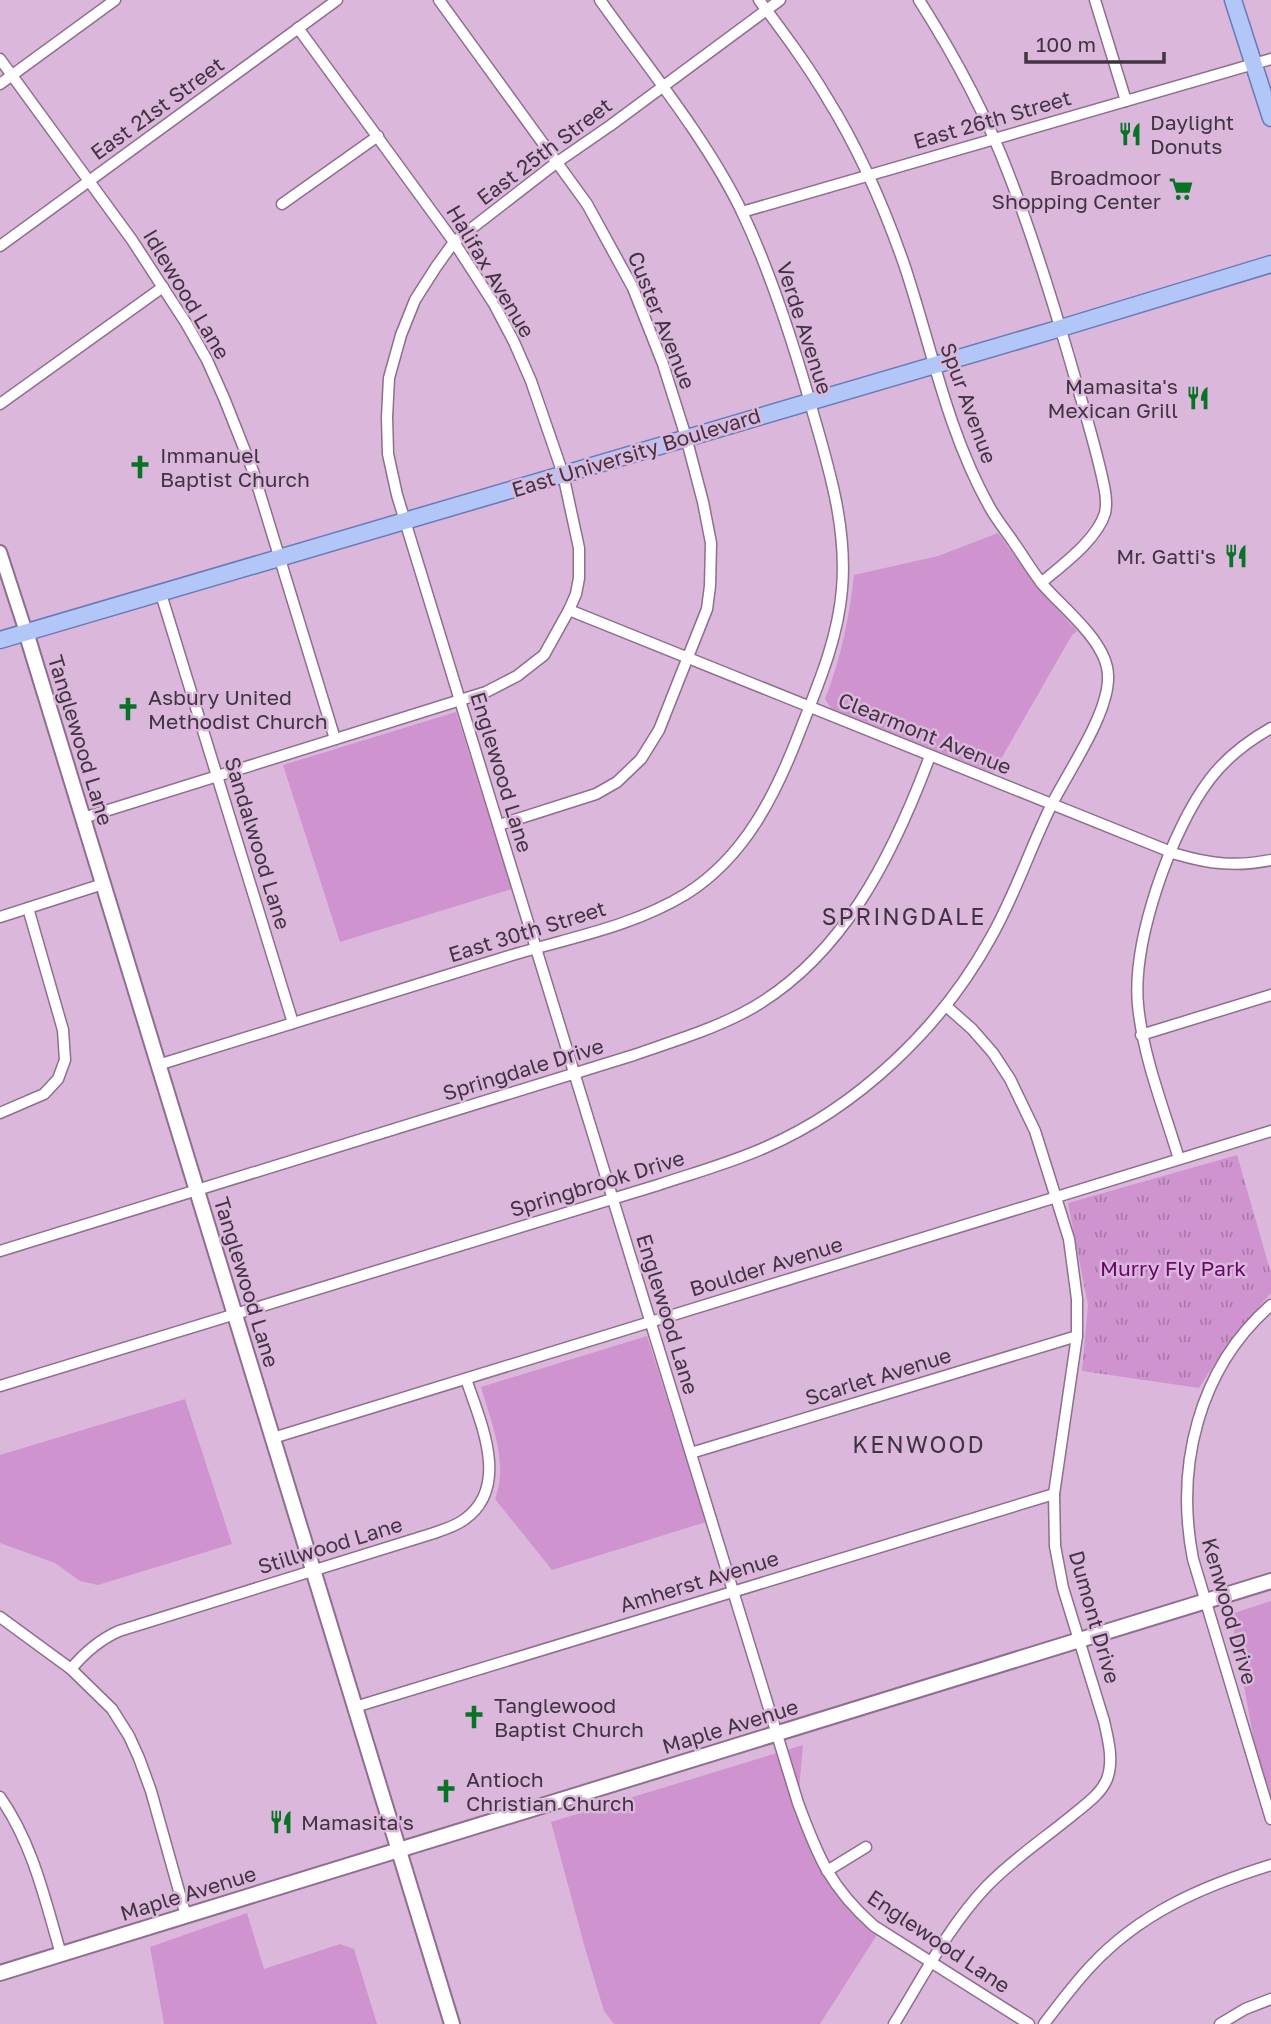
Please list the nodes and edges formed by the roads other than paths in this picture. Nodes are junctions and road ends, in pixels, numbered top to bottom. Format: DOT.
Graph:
graph roads {
  1 [pos="115,0"];
  2 [pos="337,0"];
  3 [pos="439,0"];
  4 [pos="600,0"];
  5 [pos="760,0"];
  6 [pos="780,0"];
  7 [pos="919,0"];
  8 [pos="1095,0"];
  9 [pos="1233,0"];
  10 [pos="766,10"];
  11 [pos="298,28"];
  12 [pos="0,59"];
  13 [pos="1271,59"];
  14 [pos="1253,64"];
  15 [pos="12,75"];
  16 [pos="0,84"];
  17 [pos="662,86"];
  18 [pos="1126,101"];
  19 [pos="1271,118"];
  20 [pos="377,136"];
  21 [pos="994,139"];
  22 [pos="556,163"];
  23 [pos="869,175"];
  24 [pos="89,181"];
  25 [pos="282,204"];
  26 [pos="742,212"];
  27 [pos="454,242"];
  28 [pos="0,246"];
  29 [pos="1266,269"];
  30 [pos="163,287"];
  31 [pos="1061,328"];
  32 [pos="933,365"];
  33 [pos="389,378"];
  34 [pos="810,401"];
  35 [pos="0,404"];
  36 [pos="687,437"];
  37 [pos="563,474"];
  38 [pos="405,521"];
  39 [pos="0,552"];
  40 [pos="280,559"];
  41 [pos="1041,583"];
  42 [pos="161,594"];
  43 [pos="569,610"];
  44 [pos="26,632"];
  45 [pos="0,640"];
  46 [pos="688,658"];
  47 [pos="460,699"];
  48 [pos="810,707"];
  49 [pos="1271,729"];
  50 [pos="335,739"];
  51 [pos="930,756"];
  52 [pos="217,776"];
  53 [pos="1052,805"];
  54 [pos="83,818"];
  55 [pos="499,825"];
  56 [pos="1171,852"];
  57 [pos="1271,860"];
  58 [pos="103,884"];
  59 [pos="28,908"];
  60 [pos="0,917"];
  61 [pos="536,948"];
  62 [pos="1271,995"];
  63 [pos="946,1006"];
  64 [pos="293,1023"];
  65 [pos="1142,1035"];
  66 [pos="158,1065"];
  67 [pos="575,1073"];
  68 [pos="0,1113"];
  69 [pos="1271,1131"];
  70 [pos="1179,1159"];
  71 [pos="197,1190"];
  72 [pos="1056,1197"];
  73 [pos="613,1198"];
  74 [pos="0,1251"];
  75 [pos="1271,1305"];
  76 [pos="235,1314"];
  77 [pos="651,1322"];
  78 [pos="1077,1336"];
  79 [pos="466,1379"];
  80 [pos="0,1386"];
  81 [pos="273,1438"];
  82 [pos="691,1453"];
  83 [pos="1054,1494"];
  84 [pos="313,1570"];
  85 [pos="1271,1581"];
  86 [pos="733,1591"];
  87 [pos="1205,1602"];
  88 [pos="0,1618"];
  89 [pos="1080,1640"];
  90 [pos="71,1669"];
  91 [pos="355,1707"];
  92 [pos="777,1734"];
  93 [pos="0,1797"];
  94 [pos="1271,1819"];
  95 [pos="866,1847"];
  96 [pos="399,1850"];
  97 [pos="1271,1865"];
  98 [pos="827,1871"];
  99 [pos="186,1916"];
  100 [pos="61,1954"];
  101 [pos="930,1962"];
  102 [pos="0,1973"];
  103 [pos="1271,1999"];
  104 [pos="452,2024"];
  105 [pos="894,2024"];
  106 [pos="1029,2024"];
  107 [pos="1044,2024"];
  108 [pos="1220,2024"];
  1 -- 15 [label="street"];
  2 -- 11 [label="street, East 21st Street"];
  3 -- 22 [label="street, Custer Avenue"];
  4 -- 17 [label="street, Verde Avenue"];
  5 -- 10 [label="street, Spur Avenue"];
  6 -- 10 [label="street, East 25th Street"];
  7 -- 21 [label="street"];
  8 -- 18 [label="street"];
  9 -- 14 [label="main road"];
  10 -- 17 [label="street, East 25th Street"];
  10 -- 23 [label="street, Spur Avenue"];
  11 -- 20 [label="street, Halifax Avenue"];
  11 -- 24 [label="street, East 21st Street"];
  12 -- 15 [label="street, Idlewood Lane"];
  13 -- 14 [label="street, East 26th Street"];
  14 -- 18 [label="street, East 26th Street"];
  14 -- 19 [label="main road"];
  15 -- 16 [label="street"];
  15 -- 24 [label="street, Idlewood Lane"];
  17 -- 22 [label="street, East 25th Street"];
  17 -- 26 [label="street, Verde Avenue"];
  18 -- 21 [label="street, East 26th Street"];
  20 -- 25 [label="street"];
  20 -- 27 [label="street, Halifax Avenue"];
  21 -- 23 [label="street, East 26th Street"];
  21 -- 31 [label="street"];
  22 -- 27 [label="street, East 25th Street"];
  22 -- 36 [label="street, Custer Avenue"];
  23 -- 26 [label="street, East 26th Street"];
  23 -- 32 [label="street, Spur Avenue"];
  24 -- 28 [label="street, East 21st Street"];
  24 -- 30 [label="street, Idlewood Lane"];
  26 -- 34 [label="street, Verde Avenue"];
  27 -- 33 [label="street, East 25th Street"];
  27 -- 37 [label="street, Halifax Avenue"];
  29 -- 31 [label="main road, East University Boulevard"];
  30 -- 35 [label="street"];
  30 -- 40 [label="street, Idlewood Lane"];
  31 -- 32 [label="main road, East University Boulevard"];
  31 -- 41 [label="street"];
  32 -- 34 [label="main road, East University Boulevard"];
  32 -- 41 [label="street, Spur Avenue"];
  33 -- 38 [label="street, Englewood Lane"];
  34 -- 36 [label="main road, East University Boulevard"];
  34 -- 48 [label="street, Verde Avenue"];
  36 -- 37 [label="main road, East University Boulevard"];
  36 -- 46 [label="street, Custer Avenue"];
  37 -- 38 [label="main road, East University Boulevard"];
  37 -- 43 [label="street, Halifax Avenue"];
  38 -- 40 [label="main road, East University Boulevard"];
  38 -- 47 [label="street, Englewood Lane"];
  39 -- 44 [label="street, Tanglewood Lane"];
  40 -- 42 [label="main road, East University Boulevard"];
  40 -- 50 [label="street, Idlewood Lane"];
  41 -- 53 [label="street, Spur Avenue"];
  42 -- 44 [label="main road, East University Boulevard"];
  42 -- 52 [label="street, Sandalwood Lane"];
  43 -- 46 [label="street, Clearmont Avenue"];
  43 -- 47 [label="street, Halifax Avenue"];
  44 -- 45 [label="main road, East University Boulevard"];
  44 -- 54 [label="main road, Tanglewood Lane"];
  46 -- 48 [label="street, Clearmont Avenue"];
  46 -- 55 [label="street, Custer Avenue"];
  47 -- 50 [label="street, Halifax Avenue"];
  47 -- 55 [label="street, Englewood Lane"];
  48 -- 51 [label="street, Clearmont Avenue"];
  48 -- 61 [label="street, East 30th Street"];
  49 -- 56 [label="street"];
  50 -- 52 [label="street, Halifax Avenue"];
  51 -- 53 [label="street, Clearmont Avenue"];
  51 -- 67 [label="street, Springdale Drive"];
  52 -- 54 [label="street, Halifax Avenue"];
  52 -- 64 [label="street, Sandalwood Lane"];
  53 -- 56 [label="street, Clearmont Avenue"];
  53 -- 63 [label="street, Springbrook Drive"];
  54 -- 58 [label="main road, Tanglewood Lane"];
  55 -- 61 [label="street, Englewood Lane"];
  56 -- 57 [label="street, Clearmont Avenue"];
  56 -- 65 [label="street"];
  58 -- 59 [label="street"];
  58 -- 66 [label="main road, Tanglewood Lane"];
  59 -- 60 [label="street"];
  59 -- 68 [label="street"];
  61 -- 64 [label="street, East 30th Street"];
  61 -- 67 [label="street, Englewood Lane"];
  62 -- 65 [label="street"];
  63 -- 72 [label="street, Dumont Drive"];
  63 -- 73 [label="street, Springbrook Drive"];
  64 -- 66 [label="street, East 30th Street"];
  65 -- 70 [label="street"];
  66 -- 71 [label="main road, Tanglewood Lane"];
  67 -- 71 [label="street, Springdale Drive"];
  67 -- 73 [label="street, Englewood Lane"];
  69 -- 70 [label="street, Boulder Avenue"];
  70 -- 72 [label="street, Boulder Avenue"];
  71 -- 74 [label="street, Springdale Drive"];
  71 -- 76 [label="main road, Tanglewood Lane"];
  72 -- 77 [label="street, Boulder Avenue"];
  72 -- 78 [label="street, Dumont Drive"];
  73 -- 76 [label="street, Springbrook Drive"];
  73 -- 77 [label="street, Englewood Lane"];
  75 -- 87 [label="street, Kenwood Drive"];
  76 -- 80 [label="street, Springbrook Drive"];
  76 -- 81 [label="main road, Tanglewood Lane"];
  77 -- 79 [label="street, Boulder Avenue"];
  77 -- 82 [label="street, Englewood Lane"];
  78 -- 82 [label="street, Scarlet Avenue"];
  78 -- 83 [label="street, Dumont Drive"];
  79 -- 81 [label="street, Boulder Avenue"];
  79 -- 84 [label="street, Stillwood Lane"];
  81 -- 84 [label="main road, Tanglewood Lane"];
  82 -- 86 [label="street, Englewood Lane"];
  83 -- 86 [label="street, Amherst Avenue"];
  83 -- 89 [label="street, Dumont Drive"];
  84 -- 90 [label="street, Stillwood Lane"];
  84 -- 91 [label="main road, Tanglewood Lane"];
  85 -- 87 [label="main road, Maple Avenue"];
  86 -- 91 [label="street, Amherst Avenue"];
  86 -- 92 [label="street, Englewood Lane"];
  87 -- 89 [label="main road, Maple Avenue"];
  87 -- 94 [label="street, Kenwood Drive"];
  88 -- 90 [label="street"];
  89 -- 92 [label="main road, Maple Avenue"];
  89 -- 101 [label="street, Dumont Drive"];
  90 -- 99 [label="street"];
  91 -- 96 [label="main road, Tanglewood Lane"];
  92 -- 96 [label="main road, Maple Avenue"];
  92 -- 98 [label="street, Englewood Lane"];
  93 -- 100 [label="street"];
  95 -- 98 [label="street"];
  96 -- 99 [label="main road, Maple Avenue"];
  96 -- 104 [label="main road, Tanglewood Lane"];
  97 -- 107 [label="street"];
  98 -- 101 [label="street, Englewood Lane"];
  99 -- 100 [label="main road, Maple Avenue"];
  100 -- 102 [label="main road, Maple Avenue"];
  101 -- 105 [label="street, Dumont Drive"];
  101 -- 106 [label="street, Englewood Lane"];
  103 -- 108 [label="street"];
}
